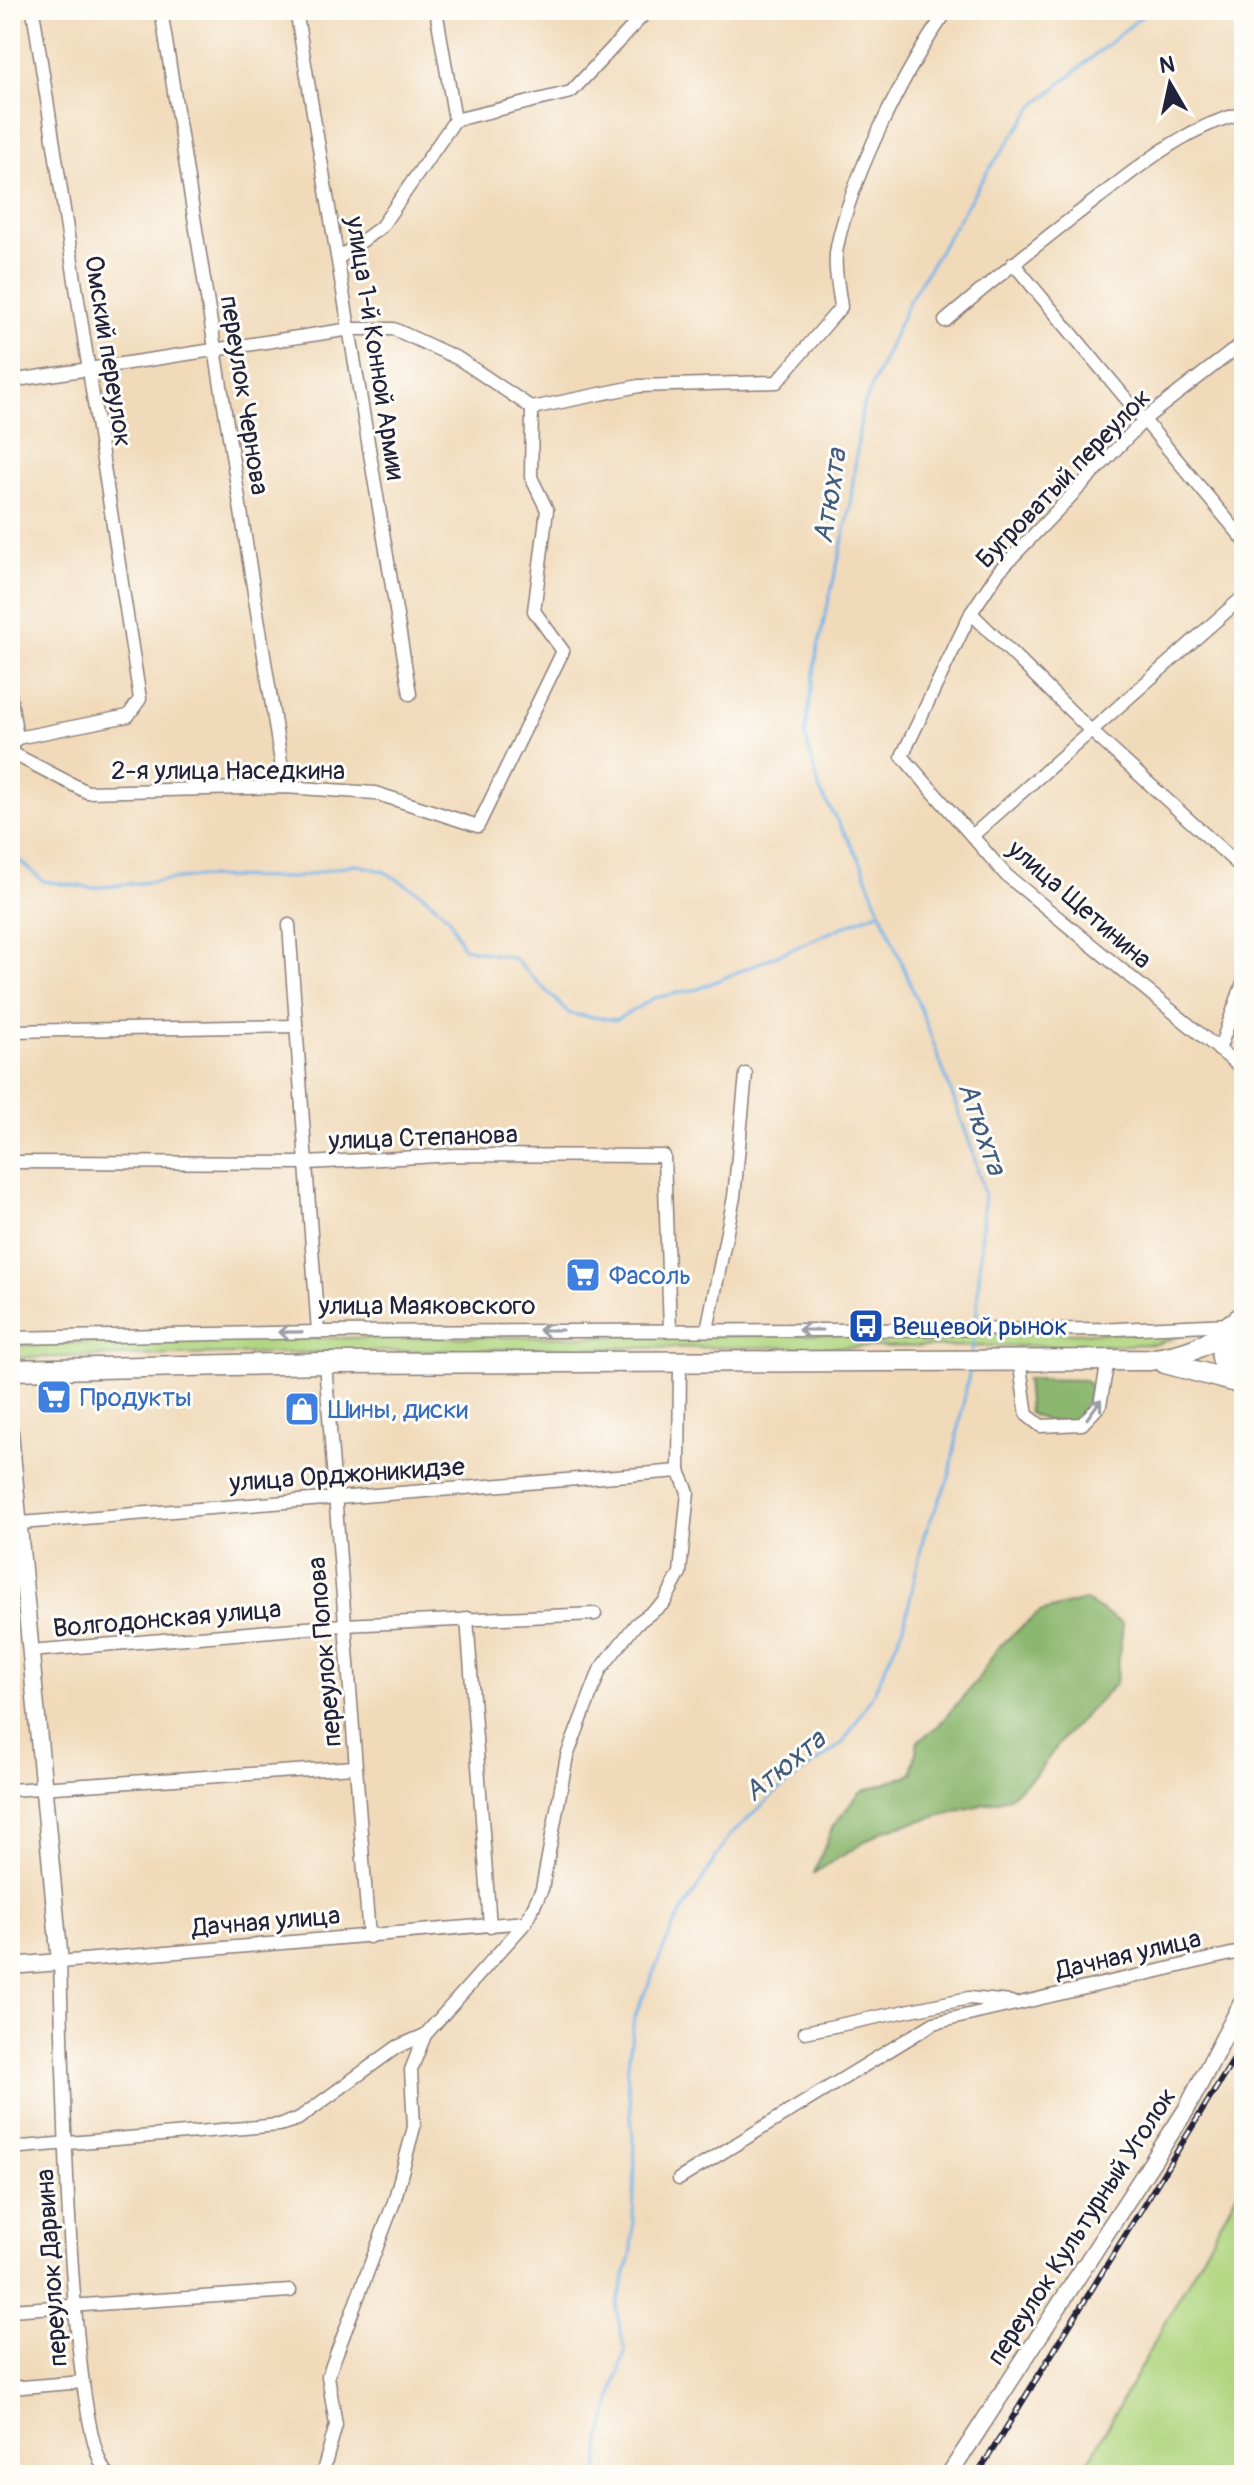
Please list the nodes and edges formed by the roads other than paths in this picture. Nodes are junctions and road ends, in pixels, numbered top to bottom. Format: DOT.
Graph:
graph roads {
  1 [pos="33,10"];
  2 [pos="161,10"];
  3 [pos="296,10"];
  4 [pos="436,10"];
  5 [pos="648,10"];
  6 [pos="948,10"];
  7 [pos="1244,113"];
  8 [pos="455,120"];
  9 [pos="339,258"];
  10 [pos="1013,263"];
  11 [pos="945,321"];
  12 [pos="351,329"];
  13 [pos="1244,342"];
  14 [pos="215,350"];
  15 [pos="90,369"];
  16 [pos="10,381"];
  17 [pos="532,408"];
  18 [pos="1146,418"];
  19 [pos="1244,540"];
  20 [pos="1244,596"];
  21 [pos="971,613"];
  22 [pos="10,694"];
  23 [pos="410,694"];
  24 [pos="1089,729"];
  25 [pos="12,746"];
  26 [pos="902,756"];
  27 [pos="285,787"];
  28 [pos="972,836"];
  29 [pos="1244,870"];
  30 [pos="289,925"];
  31 [pos="1244,980"];
  32 [pos="296,1026"];
  33 [pos="10,1031"];
  34 [pos="1219,1050"];
  35 [pos="1244,1070"];
  36 [pos="746,1074"];
  37 [pos="10,1162"];
  38 [pos="307,1163"];
  39 [pos="1238,1320"];
  40 [pos="670,1330"];
  41 [pos="707,1330"];
  42 [pos="318,1332"];
  43 [pos="10,1338"];
  44 [pos="1108,1360"];
  45 [pos="1149,1360"];
  46 [pos="1013,1361"];
  47 [pos="325,1363"];
  48 [pos="680,1363"];
  49 [pos="10,1370"];
  50 [pos="1238,1384"];
  51 [pos="10,1432"];
  52 [pos="679,1471"];
  53 [pos="13,1491"];
  54 [pos="333,1497"];
  55 [pos="20,1523"];
  56 [pos="595,1614"];
  57 [pos="467,1618"];
  58 [pos="343,1625"];
  59 [pos="30,1651"];
  60 [pos="355,1767"];
  61 [pos="42,1788"];
  62 [pos="10,1790"];
  63 [pos="526,1922"];
  64 [pos="490,1926"];
  65 [pos="369,1937"];
  66 [pos="1244,1951"];
  67 [pos="60,1962"];
  68 [pos="10,1966"];
  69 [pos="1244,1999"];
  70 [pos="1022,2004"];
  71 [pos="805,2032"];
  72 [pos="425,2035"];
  73 [pos="65,2144"];
  74 [pos="10,2148"];
  75 [pos="679,2179"];
  76 [pos="290,2291"];
  77 [pos="77,2305"];
  78 [pos="10,2310"];
  79 [pos="83,2382"];
  80 [pos="10,2388"];
  81 [pos="108,2475"];
  82 [pos="322,2475"];
  83 [pos="949,2475"];
  1 -- 15 [label="street, Омский переулок"];
  2 -- 14 [label="street, переулок Чернова"];
  3 -- 9 [label="street, улица 1-й Конной Армии"];
  4 -- 8 [label="street"];
  5 -- 8 [label="street"];
  6 -- 17 [label="street"];
  7 -- 10 [label="street"];
  8 -- 9 [label="street"];
  9 -- 12 [label="street, улица 1-й Конной Армии"];
  10 -- 11 [label="street"];
  10 -- 18 [label="street"];
  12 -- 14 [label="street"];
  12 -- 17 [label="street"];
  12 -- 23 [label="street, улица 1-й Конной Армии"];
  13 -- 18 [label="street, Бугроватый переулок"];
  14 -- 15 [label="street"];
  14 -- 27 [label="street, переулок Чернова"];
  15 -- 16 [label="street"];
  15 -- 25 [label="street, Омский переулок"];
  17 -- 27 [label="street, 2-я улица Наседкина"];
  18 -- 19 [label="street"];
  18 -- 21 [label="street, Бугроватый переулок"];
  20 -- 24 [label="street"];
  21 -- 24 [label="street"];
  21 -- 26 [label="street, Бугроватый переулок"];
  22 -- 25 [label="street"];
  24 -- 28 [label="street"];
  24 -- 29 [label="street"];
  25 -- 27 [label="street, 2-я улица Наседкина"];
  26 -- 28 [label="street, улица Щетинина"];
  28 -- 34 [label="street, улица Щетинина"];
  30 -- 32 [label="street"];
  31 -- 34 [label="street"];
  32 -- 33 [label="street"];
  32 -- 38 [label="street"];
  34 -- 35 [label="street, улица Щетинина"];
  36 -- 41 [label="street"];
  37 -- 38 [label="street, улица Степанова"];
  38 -- 40 [label="street, улица Степанова"];
  38 -- 42 [label="street"];
  39 -- 41 [label="street, улица Маяковского, one-way"];
  39 -- 45 [label="main road"];
  39 -- 50 [label="main road"];
  40 -- 41 [label="street, улица Маяковского"];
  40 -- 42 [label="street, улица Маяковского, one-way"];
  42 -- 43 [label="street, улица Маяковского, one-way"];
  44 -- 45 [label="main road"];
  44 -- 46 [label="main road"];
  46 -- 44 [label="street, one-way"];
  45 -- 50 [label="main road"];
  46 -- 48 [label="main road"];
  47 -- 48 [label="main road"];
  47 -- 49 [label="main road"];
  47 -- 54 [label="street, переулок Попова"];
  48 -- 52 [label="street"];
  51 -- 53 [label="street, переулок Дарвина"];
  52 -- 54 [label="street, улица Орджоникидзе"];
  52 -- 63 [label="street"];
  53 -- 55 [label="street, переулок Дарвина"];
  54 -- 55 [label="street, улица Орджоникидзе"];
  54 -- 58 [label="street, переулок Попова"];
  55 -- 59 [label="street, переулок Дарвина"];
  56 -- 57 [label="street, Волгодонская улица"];
  57 -- 58 [label="street, Волгодонская улица"];
  57 -- 64 [label="street"];
  58 -- 59 [label="street, Волгодонская улица"];
  58 -- 60 [label="street, переулок Попова"];
  59 -- 61 [label="street, переулок Дарвина"];
  60 -- 61 [label="street"];
  60 -- 65 [label="street, переулок Попова"];
  61 -- 62 [label="street"];
  61 -- 67 [label="street, переулок Дарвина"];
  63 -- 64 [label="street, Дачная улица"];
  63 -- 72 [label="street"];
  64 -- 65 [label="street, Дачная улица"];
  65 -- 67 [label="street, Дачная улица"];
  66 -- 70 [label="street, Дачная улица"];
  67 -- 68 [label="street, Дачная улица"];
  67 -- 73 [label="street, переулок Дарвина"];
  69 -- 83 [label="street, переулок Культурный Уголок"];
  70 -- 71 [label="street, Дачная улица"];
  70 -- 75 [label="street, Дачная улица"];
  72 -- 73 [label="street"];
  72 -- 82 [label="street"];
  73 -- 74 [label="street"];
  73 -- 77 [label="street, переулок Дарвина"];
  76 -- 77 [label="street"];
  77 -- 78 [label="street"];
  77 -- 79 [label="street, переулок Дарвина"];
  79 -- 80 [label="street"];
  79 -- 81 [label="street, переулок Дарвина"];
}
